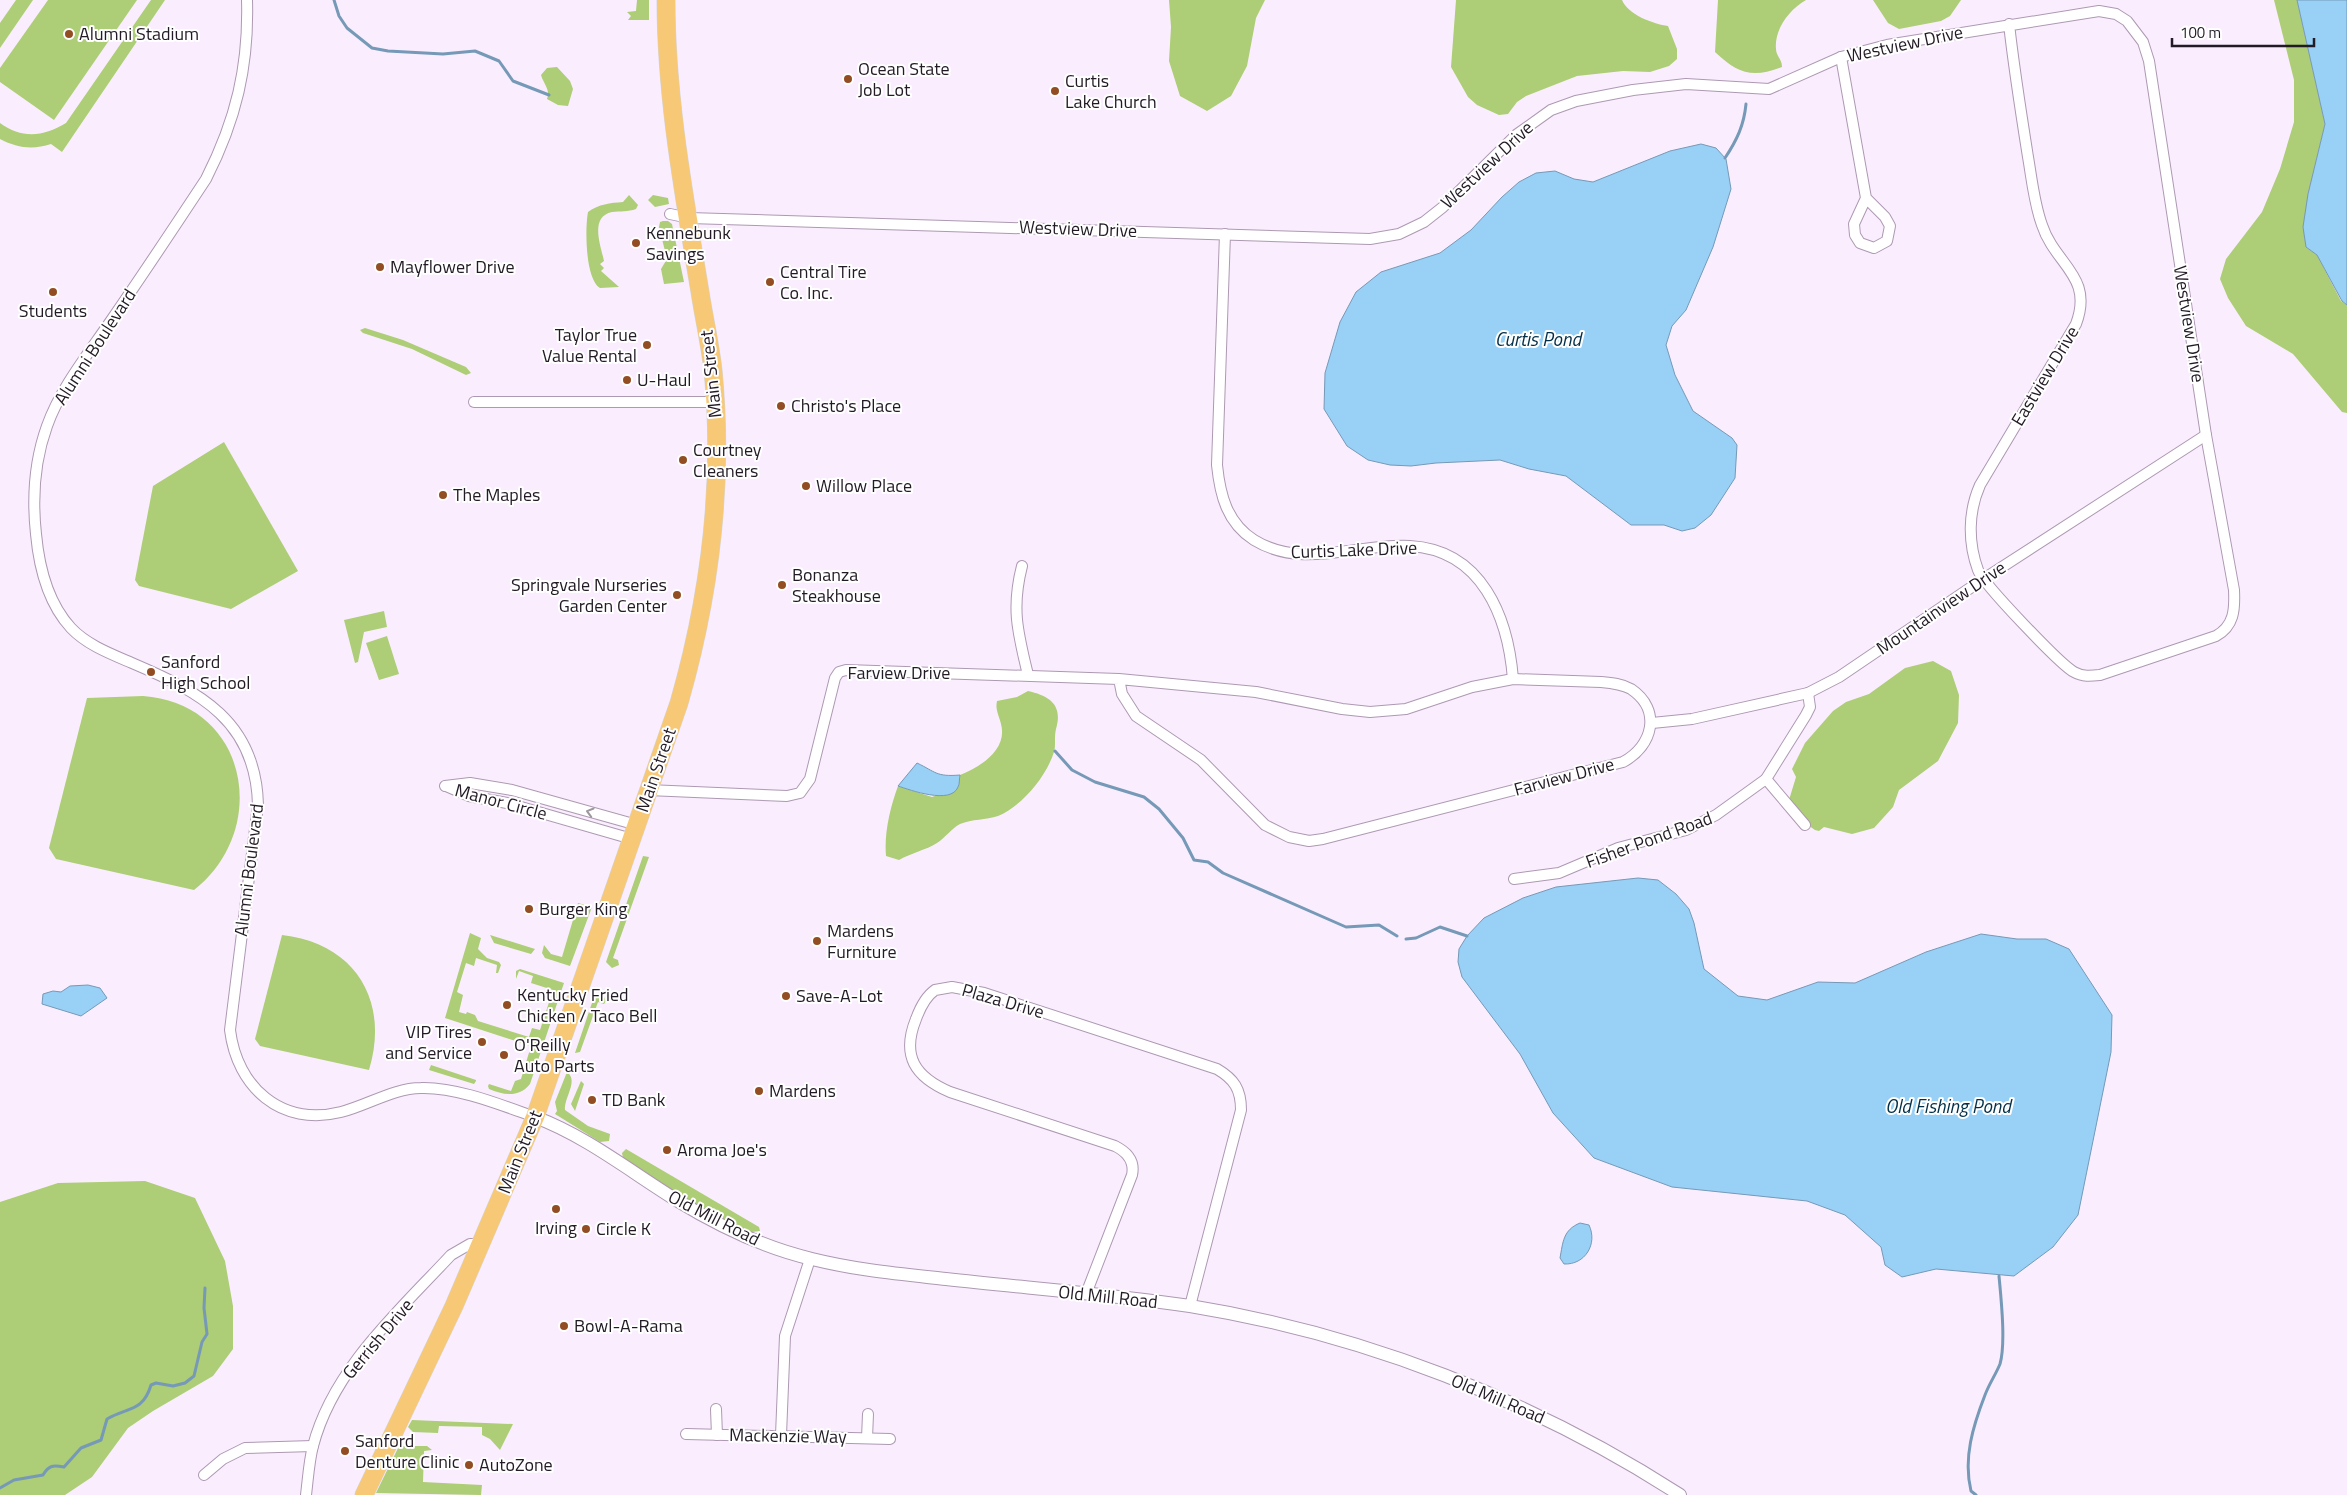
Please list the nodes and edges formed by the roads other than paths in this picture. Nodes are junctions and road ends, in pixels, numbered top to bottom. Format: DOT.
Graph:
graph roads {
  1 [pos="247,0"];
  2 [pos="666,0"];
  3 [pos="2009,24"];
  4 [pos="1841,57"];
  5 [pos="1866,198"];
  6 [pos="670,214"];
  7 [pos="689,218"];
  8 [pos="1225,234"];
  9 [pos="474,402"];
  10 [pos="715,402"];
  11 [pos="2206,434"];
  12 [pos="1022,566"];
  13 [pos="1982,580"];
  14 [pos="1028,675"];
  15 [pos="1119,679"];
  16 [pos="1512,679"];
  17 [pos="1808,693"];
  18 [pos="1652,723"];
  19 [pos="1766,780"];
  20 [pos="648,790"];
  21 [pos="1805,825"];
  22 [pos="635,832"];
  23 [pos="1514,879"];
  24 [pos="535,1117"];
  25 [pos="482,1244"];
  26 [pos="810,1259"];
  27 [pos="1086,1294"];
  28 [pos="1190,1306"];
  29 [pos="716,1409"];
  30 [pos="868,1414"];
  31 [pos="686,1434"];
  32 [pos="717,1435"];
  33 [pos="780,1435"];
  34 [pos="867,1438"];
  35 [pos="890,1439"];
  36 [pos="313,1446"];
  37 [pos="204,1475"];
  38 [pos="306,1495"];
  39 [pos="364,1495"];
  40 [pos="1680,1495"];
  1 -- 24 [label="street, Alumni Boulevard"];
  2 -- 7 [label="highway, Main Street"];
  3 -- 4 [label="street, Westview Drive"];
  3 -- 11 [label="street, Westview Drive"];
  3 -- 13 [label="street, Eastview Drive"];
  4 -- 5 [label="street"];
  4 -- 8 [label="street, Westview Drive"];
  5 -- 5 [label="street"];
  6 -- 7 [label="street, Westview Drive"];
  7 -- 8 [label="street, Westview Drive"];
  7 -- 10 [label="highway, Main Street"];
  8 -- 16 [label="street, Curtis Lake Drive"];
  9 -- 10 [label="street"];
  10 -- 20 [label="highway, Main Street"];
  11 -- 13 [label="street, Mountainview Drive"];
  11 -- 13 [label="street, Westview Drive"];
  12 -- 14 [label="street"];
  13 -- 17 [label="street, Mountainview Drive"];
  14 -- 15 [label="street, Farview Drive"];
  14 -- 20 [label="street, Farview Drive"];
  15 -- 16 [label="street, Farview Drive"];
  15 -- 18 [label="street, Farview Drive"];
  16 -- 18 [label="street, Farview Drive"];
  17 -- 18 [label="street, Mountainview Drive"];
  17 -- 19 [label="street, Fisher Pond Road"];
  19 -- 21 [label="street"];
  19 -- 23 [label="street, Fisher Pond Road"];
  20 -- 22 [label="highway, Main Street"];
  22 -- 22 [label="street, Manor Circle, one-way"];
  22 -- 24 [label="highway, Main Street"];
  24 -- 25 [label="highway, Main Street"];
  24 -- 26 [label="street, Old Mill Road"];
  25 -- 36 [label="street, Gerrish Drive"];
  25 -- 39 [label="highway, Main Street"];
  26 -- 27 [label="street, Old Mill Road"];
  26 -- 33 [label="street"];
  27 -- 28 [label="street, Old Mill Road"];
  27 -- 28 [label="street, Plaza Drive"];
  28 -- 40 [label="street, Old Mill Road"];
  29 -- 32 [label="street"];
  30 -- 34 [label="street"];
  31 -- 32 [label="street, Mackenzie Way"];
  32 -- 33 [label="street, Mackenzie Way"];
  33 -- 34 [label="street, Mackenzie Way"];
  34 -- 35 [label="street, Mackenzie Way"];
  36 -- 37 [label="street"];
  36 -- 38 [label="street, Gerrish Drive"];
}
